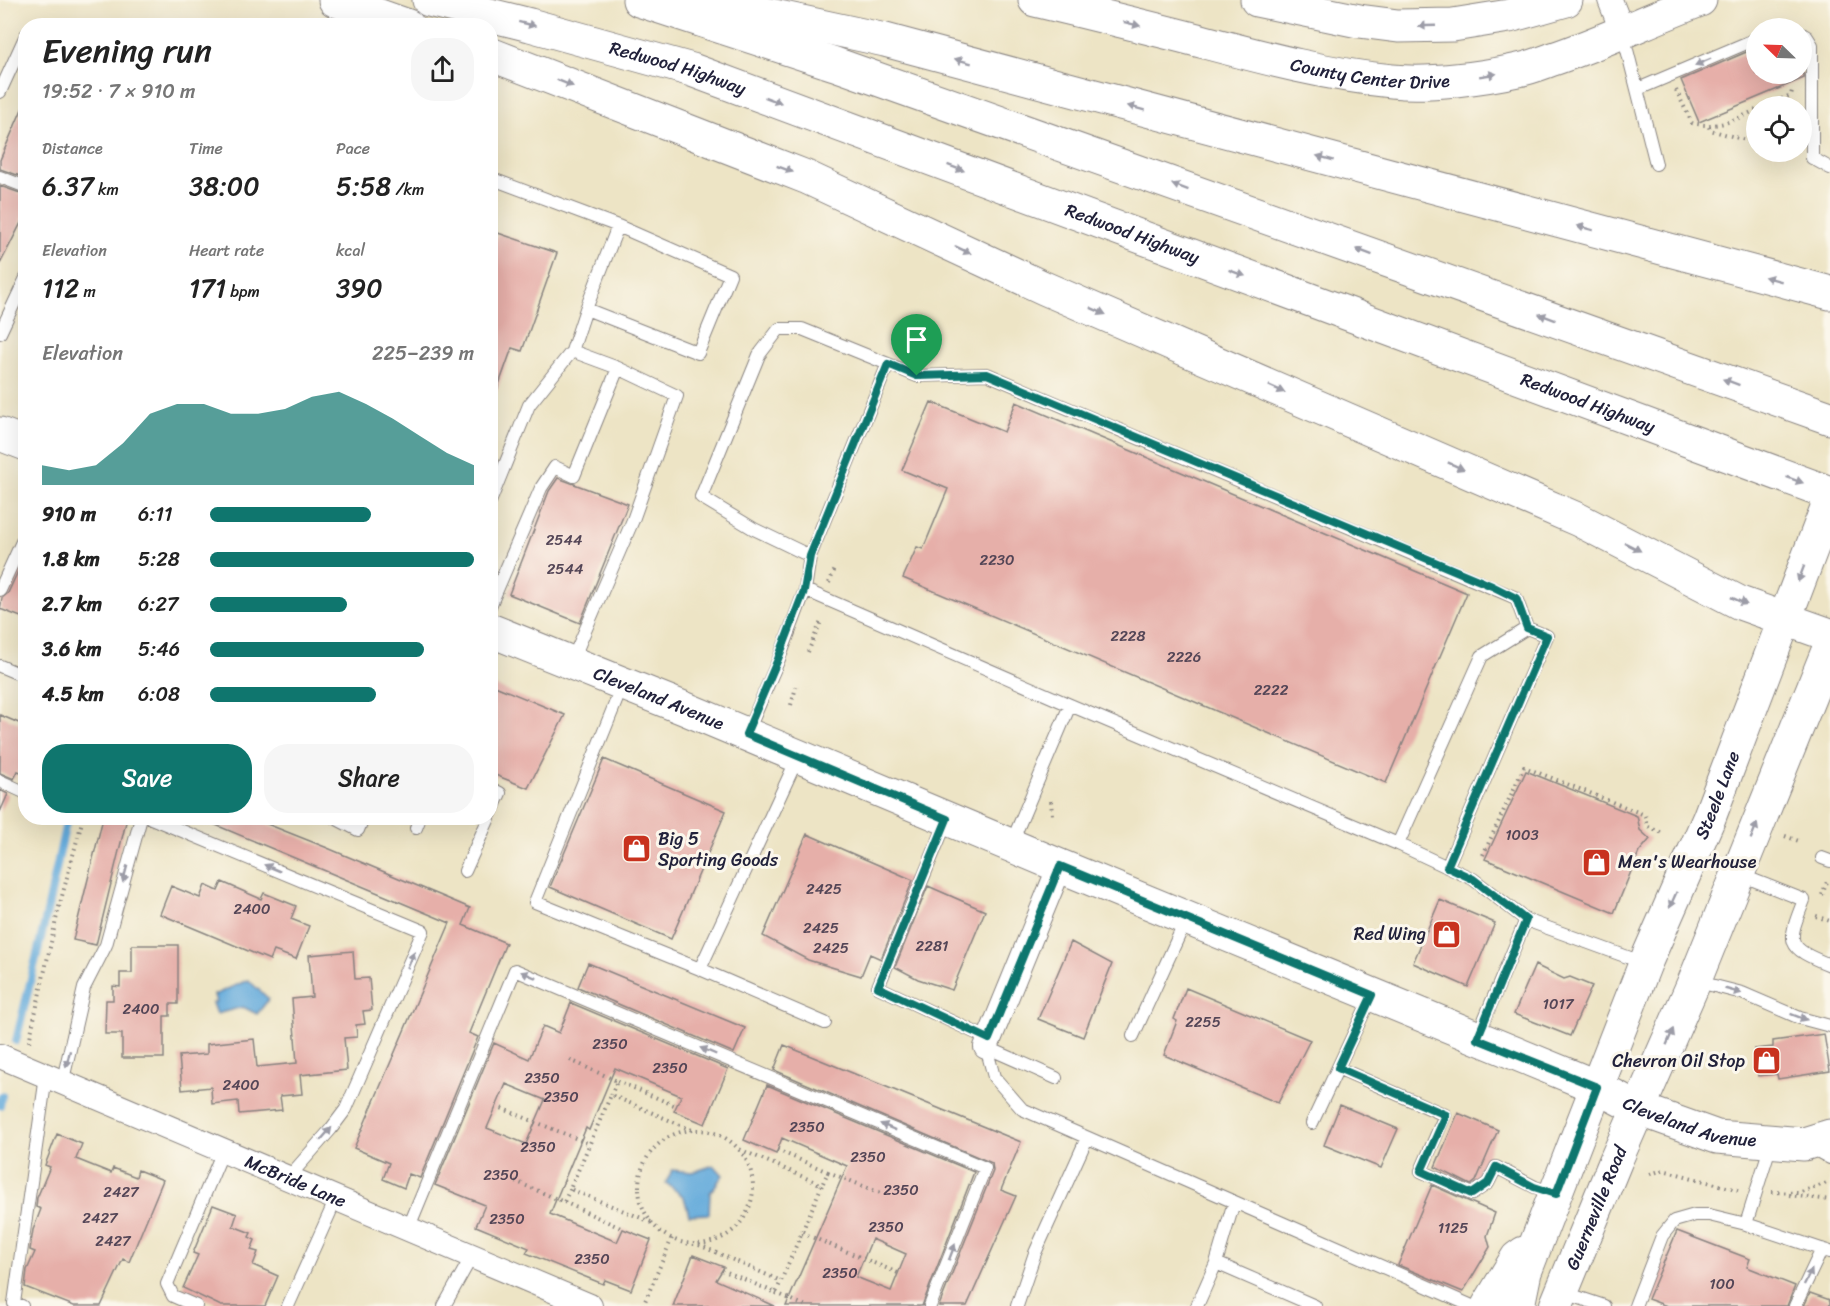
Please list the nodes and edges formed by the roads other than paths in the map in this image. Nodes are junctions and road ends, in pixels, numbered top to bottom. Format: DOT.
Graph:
graph roads {
  1 [pos="335,0"];
  2 [pos="429,0"];
  3 [pos="639,0"];
  4 [pos="700,0"];
  5 [pos="1035,0"];
  6 [pos="1257,0"];
  7 [pos="1566,0"];
  8 [pos="1610,0"];
  9 [pos="1700,0"];
  10 [pos="1507,8"];
  11 [pos="386,18"];
  12 [pos="1623,33"];
  13 [pos="1746,43"];
  14 [pos="18,53"];
  15 [pos="498,57"];
  16 [pos="1812,84"];
  17 [pos="1638,89"];
  18 [pos="0,92"];
  19 [pos="1656,164"];
  20 [pos="1830,168"];
  21 [pos="0,177"];
  22 [pos="498,181"];
  23 [pos="18,184"];
  24 [pos="618,226"];
  25 [pos="1830,293"];
  26 [pos="18,295"];
  27 [pos="586,309"];
  28 [pos="0,333"];
  29 [pos="572,351"];
  30 [pos="888,364"];
  31 [pos="618,368"];
  32 [pos="1830,418"];
  33 [pos="498,468"];
  34 [pos="1830,493"];
  35 [pos="1830,500"];
  36 [pos="18,551"];
  37 [pos="810,556"];
  38 [pos="0,590"];
  39 [pos="804,591"];
  40 [pos="498,616"];
  41 [pos="1784,618"];
  42 [pos="1527,628"];
  43 [pos="498,633"];
  44 [pos="1830,635"];
  45 [pos="1830,646"];
  46 [pos="571,662"];
  47 [pos="0,666"];
  48 [pos="18,674"];
  49 [pos="623,683"];
  50 [pos="1070,705"];
  51 [pos="746,734"];
  52 [pos="798,756"];
  53 [pos="0,781"];
  54 [pos="18,789"];
  55 [pos="947,819"];
  56 [pos="139,825"];
  57 [pos="168,825"];
  58 [pos="348,825"];
  59 [pos="360,825"];
  60 [pos="486,825"];
  61 [pos="1398,844"];
  62 [pos="1010,845"];
  63 [pos="1060,866"];
  64 [pos="1447,867"];
  65 [pos="465,872"];
  66 [pos="1737,873"];
  67 [pos="1186,918"];
  68 [pos="1526,920"];
  69 [pos="1645,964"];
  70 [pos="1830,965"];
  71 [pos="700,969"];
  72 [pos="1695,980"];
  73 [pos="1372,995"];
  74 [pos="825,1023"];
  75 [pos="1830,1026"];
  76 [pos="1133,1036"];
  77 [pos="1477,1039"];
  78 [pos="988,1043"];
  79 [pos="0,1056"];
  80 [pos="1338,1068"];
  81 [pos="1056,1078"];
  82 [pos="54,1080"];
  83 [pos="1597,1087"];
  84 [pos="1639,1109"];
  85 [pos="1312,1123"];
  86 [pos="1087,1138"];
  87 [pos="1772,1142"];
  88 [pos="1821,1146"];
  89 [pos="223,1151"];
  90 [pos="288,1178"];
  91 [pos="1556,1194"];
  92 [pos="336,1199"];
  93 [pos="1234,1202"];
  94 [pos="1746,1224"];
  95 [pos="408,1229"];
  96 [pos="1536,1245"];
  97 [pos="1826,1250"];
  98 [pos="472,1256"];
  99 [pos="1216,1263"];
  100 [pos="1559,1299"];
  101 [pos="1469,1305"];
  102 [pos="22,1306"];
  103 [pos="195,1306"];
  104 [pos="288,1306"];
  105 [pos="444,1306"];
  106 [pos="590,1306"];
  107 [pos="930,1306"];
  108 [pos="1017,1306"];
  109 [pos="1197,1306"];
  110 [pos="1315,1306"];
  111 [pos="1518,1306"];
  112 [pos="1604,1306"];
  113 [pos="1635,1306"];
  114 [pos="1795,1306"];
  1 -- 11 [label="main road"];
  2 -- 34 [label="main road, Redwood Highway, one-way"];
  32 -- 3 [label="main road, one-way"];
  25 -- 4 [label="main road, one-way"];
  5 -- 12 [label="main road, County Center Drive, one-way"];
  10 -- 6 [label="main road, one-way"];
  7 -- 10 [label="main road"];
  8 -- 12 [label="street"];
  9 -- 12 [label="main road, County Center Drive"];
  12 -- 17 [label="lane"];
  13 -- 17 [label="lane, one-way"];
  14 -- 18 [label="lane"];
  15 -- 41 [label="main road, one-way"];
  16 -- 20 [label="lane"];
  17 -- 19 [label="lane"];
  21 -- 23 [label="lane"];
  22 -- 24 [label="lane"];
  24 -- 27 [label="lane"];
  24 -- 27 [label="lane"];
  26 -- 28 [label="lane"];
  27 -- 29 [label="lane"];
  29 -- 31 [label="lane"];
  29 -- 33 [label="lane"];
  30 -- 37 [label="lane"];
  30 -- 37 [label="lane"];
  30 -- 42 [label="lane"];
  31 -- 40 [label="lane"];
  31 -- 46 [label="lane"];
  35 -- 41 [label="main road, Steele Lane, one-way"];
  36 -- 38 [label="lane"];
  37 -- 39 [label="lane"];
  39 -- 50 [label="lane"];
  39 -- 51 [label="lane"];
  41 -- 44 [label="main road"];
  41 -- 69 [label="main road, Steele Lane, one-way"];
  42 -- 61 [label="lane"];
  42 -- 64 [label="lane"];
  43 -- 46 [label="main road, Cleveland Avenue"];
  66 -- 45 [label="main road, one-way"];
  46 -- 49 [label="main road, Cleveland Avenue"];
  47 -- 48 [label="lane"];
  49 -- 51 [label="main road, Cleveland Avenue"];
  49 -- 71 [label="lane"];
  50 -- 61 [label="lane"];
  50 -- 62 [label="lane"];
  51 -- 52 [label="main road, Cleveland Avenue"];
  52 -- 55 [label="main road, Cleveland Avenue"];
  52 -- 71 [label="lane"];
  53 -- 54 [label="lane"];
  55 -- 62 [label="main road, Cleveland Avenue"];
  55 -- 78 [label="lane"];
  56 -- 82 [label="lane, one-way"];
  90 -- 57 [label="lane, one-way"];
  58 -- 59 [label="lane"];
  60 -- 65 [label="lane"];
  61 -- 64 [label="lane"];
  62 -- 63 [label="main road, Cleveland Avenue"];
  63 -- 67 [label="main road, Cleveland Avenue"];
  63 -- 78 [label="street"];
  64 -- 68 [label="lane"];
  66 -- 70 [label="lane"];
  66 -- 72 [label="main road"];
  67 -- 73 [label="main road, Cleveland Avenue"];
  67 -- 76 [label="lane"];
  68 -- 69 [label="lane"];
  68 -- 77 [label="lane"];
  69 -- 83 [label="main road, Steele Lane"];
  71 -- 74 [label="lane"];
  72 -- 75 [label="lane, one-way"];
  84 -- 72 [label="main road, one-way"];
  73 -- 77 [label="main road, Cleveland Avenue"];
  73 -- 80 [label="lane"];
  77 -- 83 [label="main road, Cleveland Avenue"];
  78 -- 81 [label="lane"];
  78 -- 86 [label="lane"];
  79 -- 82 [label="street, McBride Lane"];
  80 -- 85 [label="lane"];
  80 -- 91 [label="lane"];
  82 -- 89 [label="street, McBride Lane"];
  82 -- 102 [label="lane"];
  83 -- 84 [label="main road, Cleveland Avenue"];
  83 -- 91 [label="main road"];
  84 -- 87 [label="main road, Cleveland Avenue"];
  84 -- 100 [label="main road, Guerneville Road"];
  86 -- 93 [label="lane"];
  86 -- 108 [label="lane"];
  87 -- 88 [label="main road, Cleveland Avenue"];
  87 -- 94 [label="lane"];
  89 -- 90 [label="street, McBride Lane"];
  89 -- 103 [label="lane"];
  90 -- 92 [label="street, McBride Lane"];
  91 -- 96 [label="main road"];
  92 -- 95 [label="street, McBride Lane"];
  92 -- 104 [label="lane"];
  93 -- 99 [label="lane"];
  93 -- 101 [label="lane"];
  94 -- 97 [label="lane"];
  94 -- 113 [label="lane"];
  95 -- 98 [label="street, McBride Lane"];
  107 -- 95 [label="lane, one-way"];
  96 -- 101 [label="main road"];
  96 -- 111 [label="main road"];
  114 -- 97 [label="lane, one-way"];
  98 -- 105 [label="lane"];
  98 -- 106 [label="street, McBride Lane"];
  99 -- 109 [label="lane"];
  99 -- 110 [label="lane"];
  100 -- 112 [label="lane"];
}
